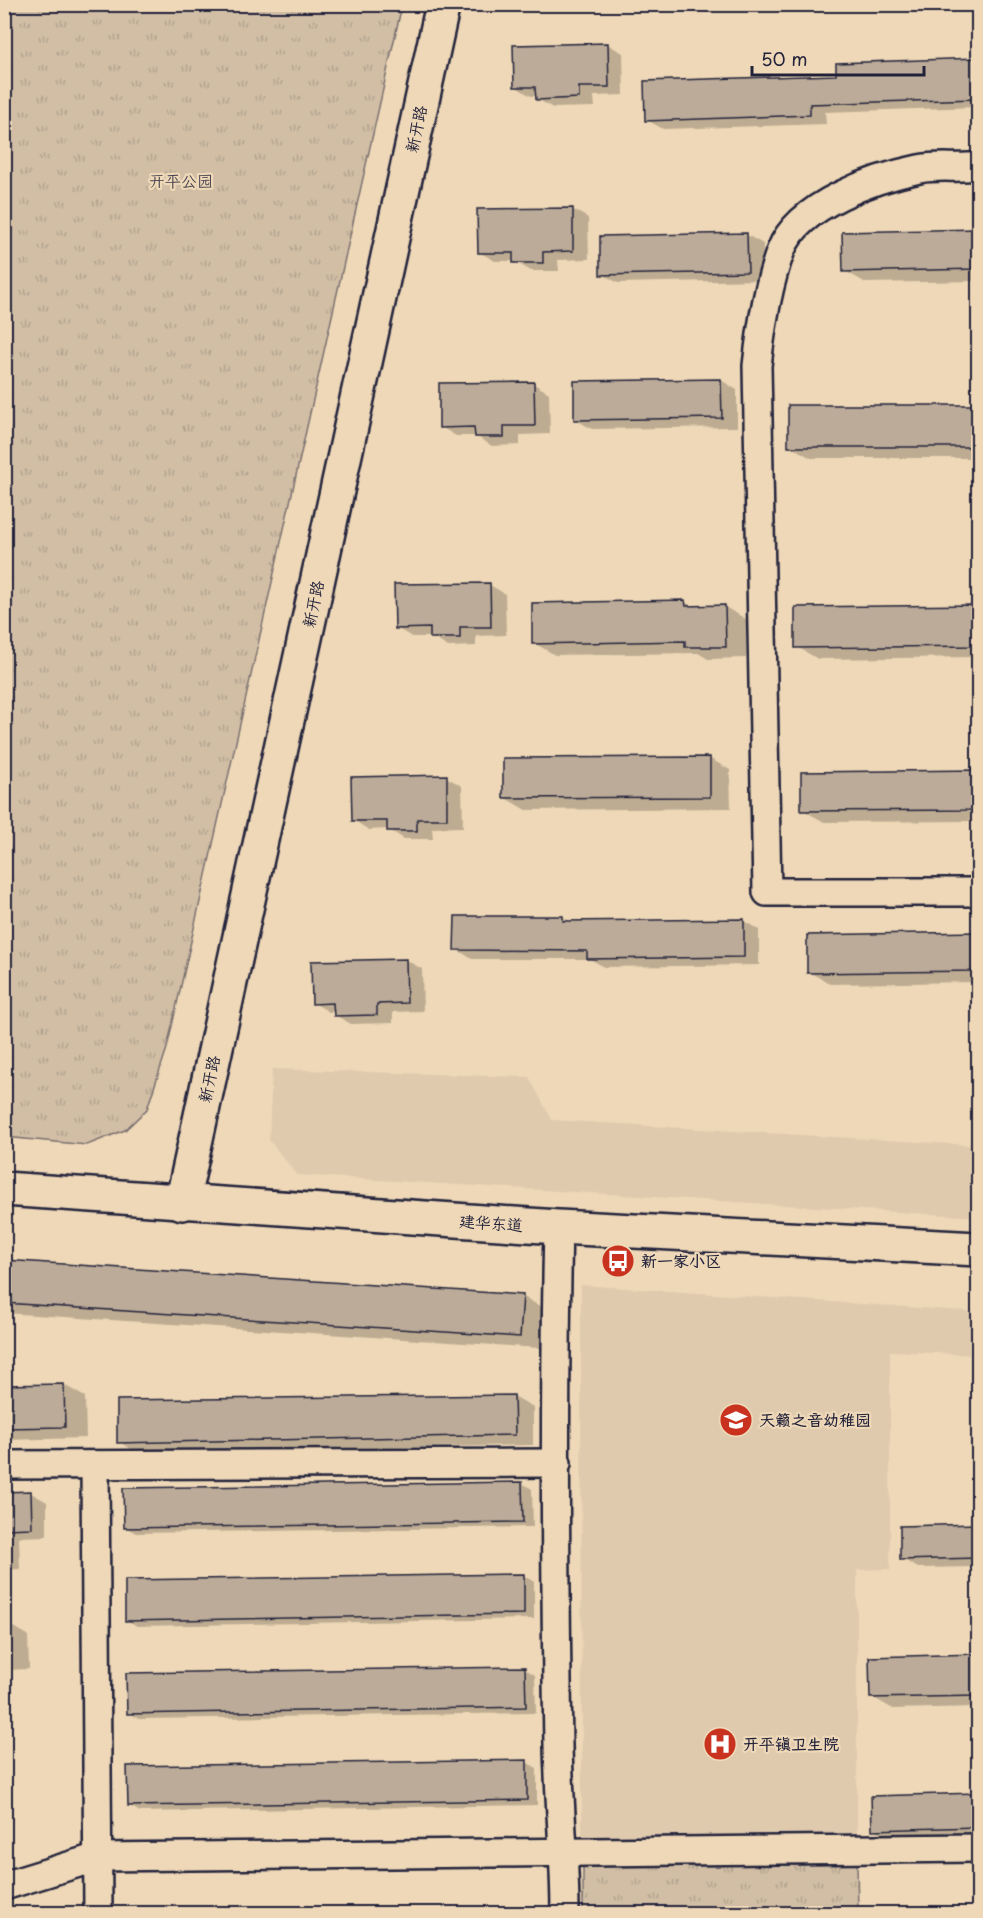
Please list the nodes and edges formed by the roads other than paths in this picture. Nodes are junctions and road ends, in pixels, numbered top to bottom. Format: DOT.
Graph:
graph roads {
  1 [pos="443,4"];
  2 [pos="978,166"];
  3 [pos="978,892"];
  4 [pos="4,1189"];
  5 [pos="182,1203"];
  6 [pos="558,1227"];
  7 [pos="978,1249"];
  8 [pos="557,1463"];
  9 [pos="4,1465"];
  10 [pos="95,1465"];
  11 [pos="978,1848"];
  12 [pos="565,1853"];
  13 [pos="98,1857"];
  14 [pos="4,1886"];
  15 [pos="98,1914"];
  16 [pos="565,1914"];
  1 -- 5 [label="main road, 新开路"];
  2 -- 3 [label="street"];
  4 -- 5 [label="main road, 建华东道"];
  5 -- 6 [label="main road, 建华东道"];
  6 -- 7 [label="main road, 建华东道"];
  6 -- 8 [label="street"];
  8 -- 10 [label="street"];
  8 -- 12 [label="street"];
  9 -- 10 [label="street"];
  10 -- 13 [label="street"];
  11 -- 12 [label="street"];
  12 -- 13 [label="street"];
  12 -- 16 [label="street"];
  13 -- 14 [label="street"];
  13 -- 15 [label="street"];
}
